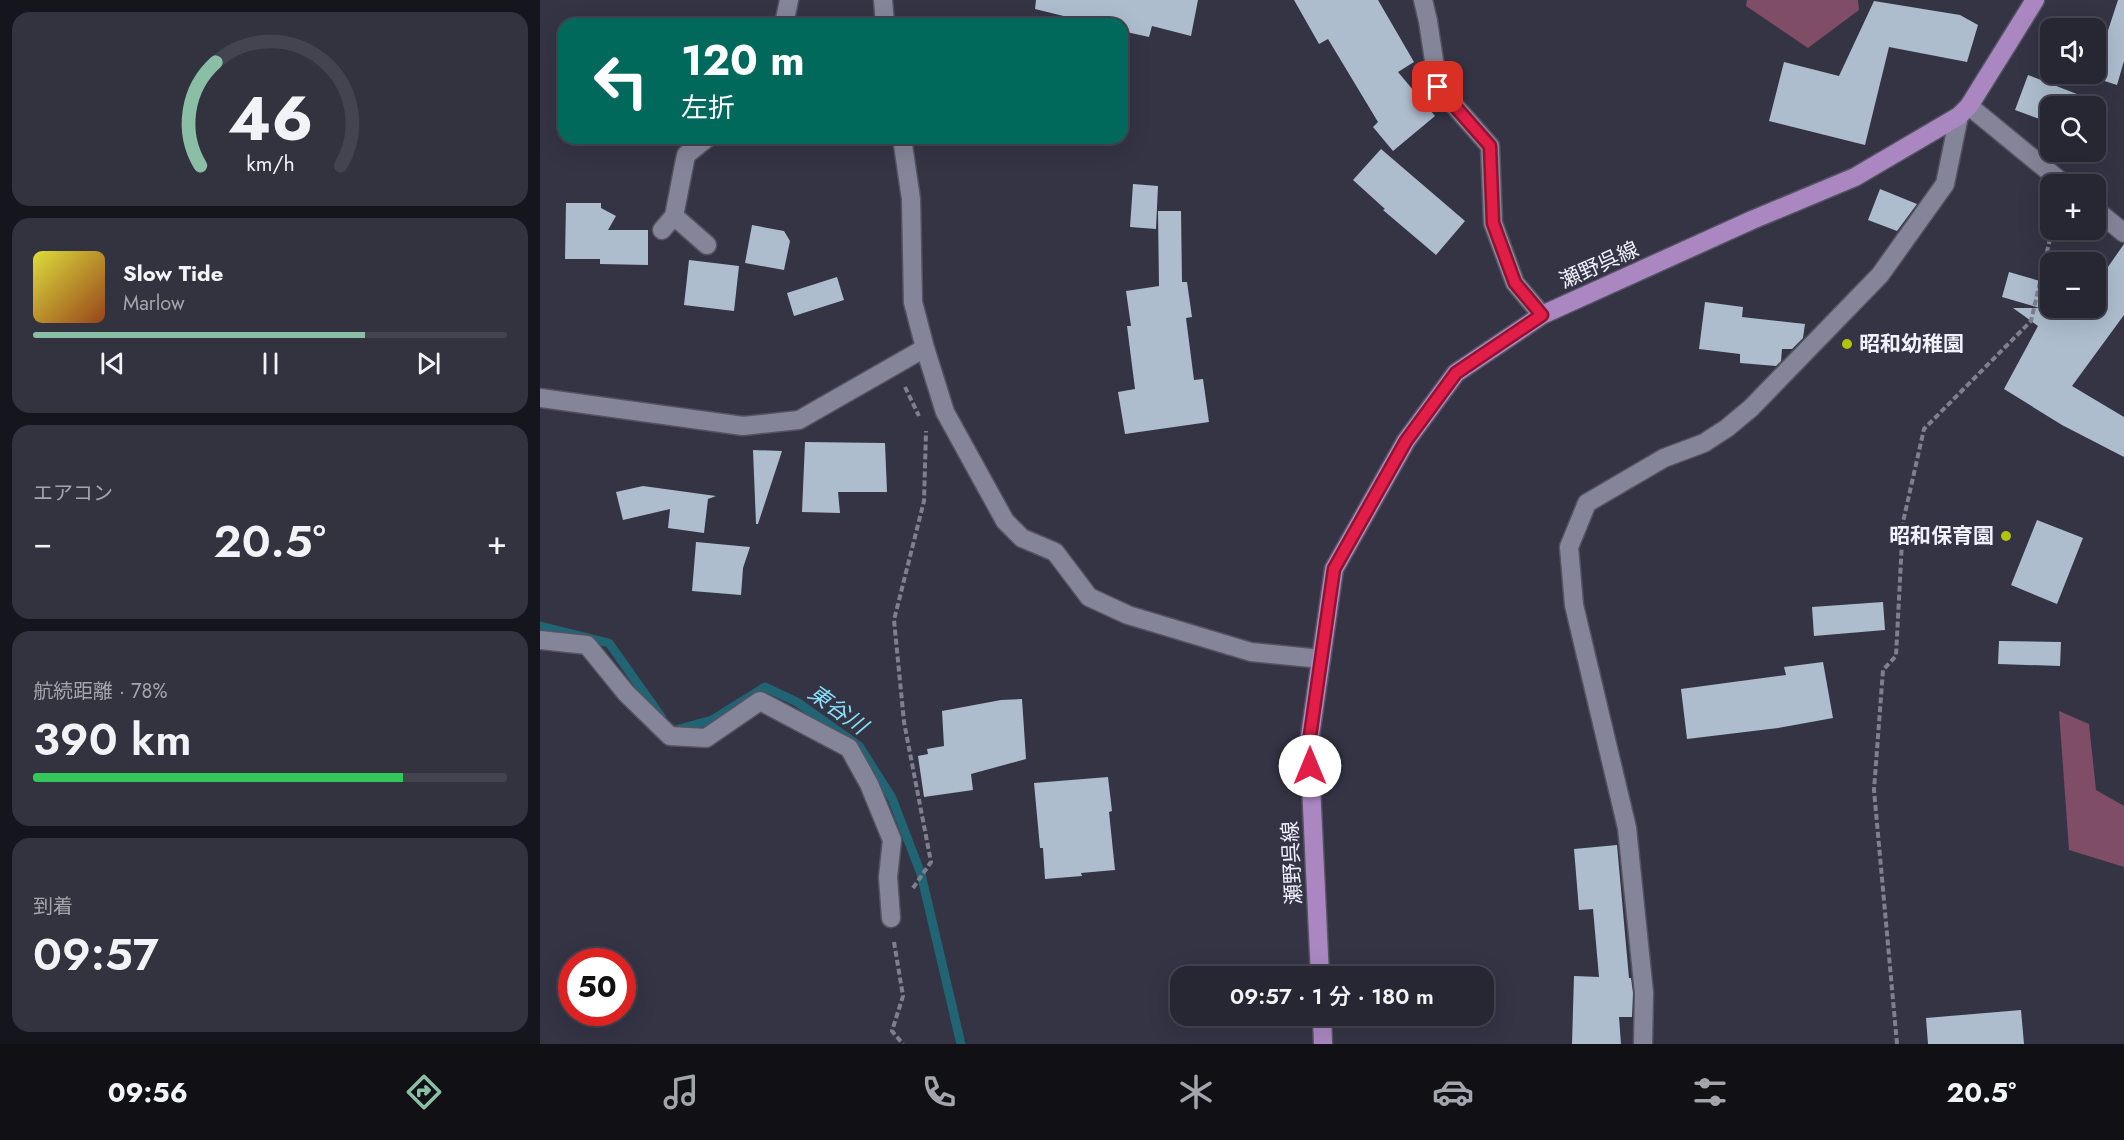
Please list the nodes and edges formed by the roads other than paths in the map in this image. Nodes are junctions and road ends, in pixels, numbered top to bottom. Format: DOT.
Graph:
graph roads {
  1 [pos="789,0"];
  2 [pos="883,0"];
  3 [pos="1423,0"];
  4 [pos="2035,0"];
  5 [pos="785,18"];
  6 [pos="884,18"];
  7 [pos="1964,111"];
  8 [pos="699,144"];
  9 [pos="903,144"];
  10 [pos="2050,174"];
  11 [pos="674,216"];
  12 [pos="2106,218"];
  13 [pos="662,230"];
  14 [pos="2124,233"];
  15 [pos="707,245"];
  16 [pos="1542,315"];
  17 [pos="925,348"];
  18 [pos="540,398"];
  19 [pos="540,640"];
  20 [pos="1321,659"];
  21 [pos="891,918"];
  22 [pos="1320,966"];
  23 [pos="1322,1026"];
  24 [pos="1323,1044"];
  25 [pos="1643,1044"];
  1 -- 5 [label="street"];
  2 -- 6 [label="street"];
  3 -- 16 [label="street"];
  4 -- 7 [label="main road, 瀬野呉線"];
  7 -- 10 [label="street"];
  7 -- 16 [label="main road, 瀬野呉線"];
  7 -- 25 [label="street"];
  8 -- 11 [label="street"];
  9 -- 17 [label="street"];
  11 -- 13 [label="street"];
  11 -- 15 [label="street"];
  12 -- 14 [label="street"];
  16 -- 20 [label="main road, 瀬野呉線"];
  17 -- 18 [label="street"];
  17 -- 20 [label="street"];
  19 -- 21 [label="street"];
  20 -- 22 [label="main road, 瀬野呉線"];
  23 -- 24 [label="main road"];
}
